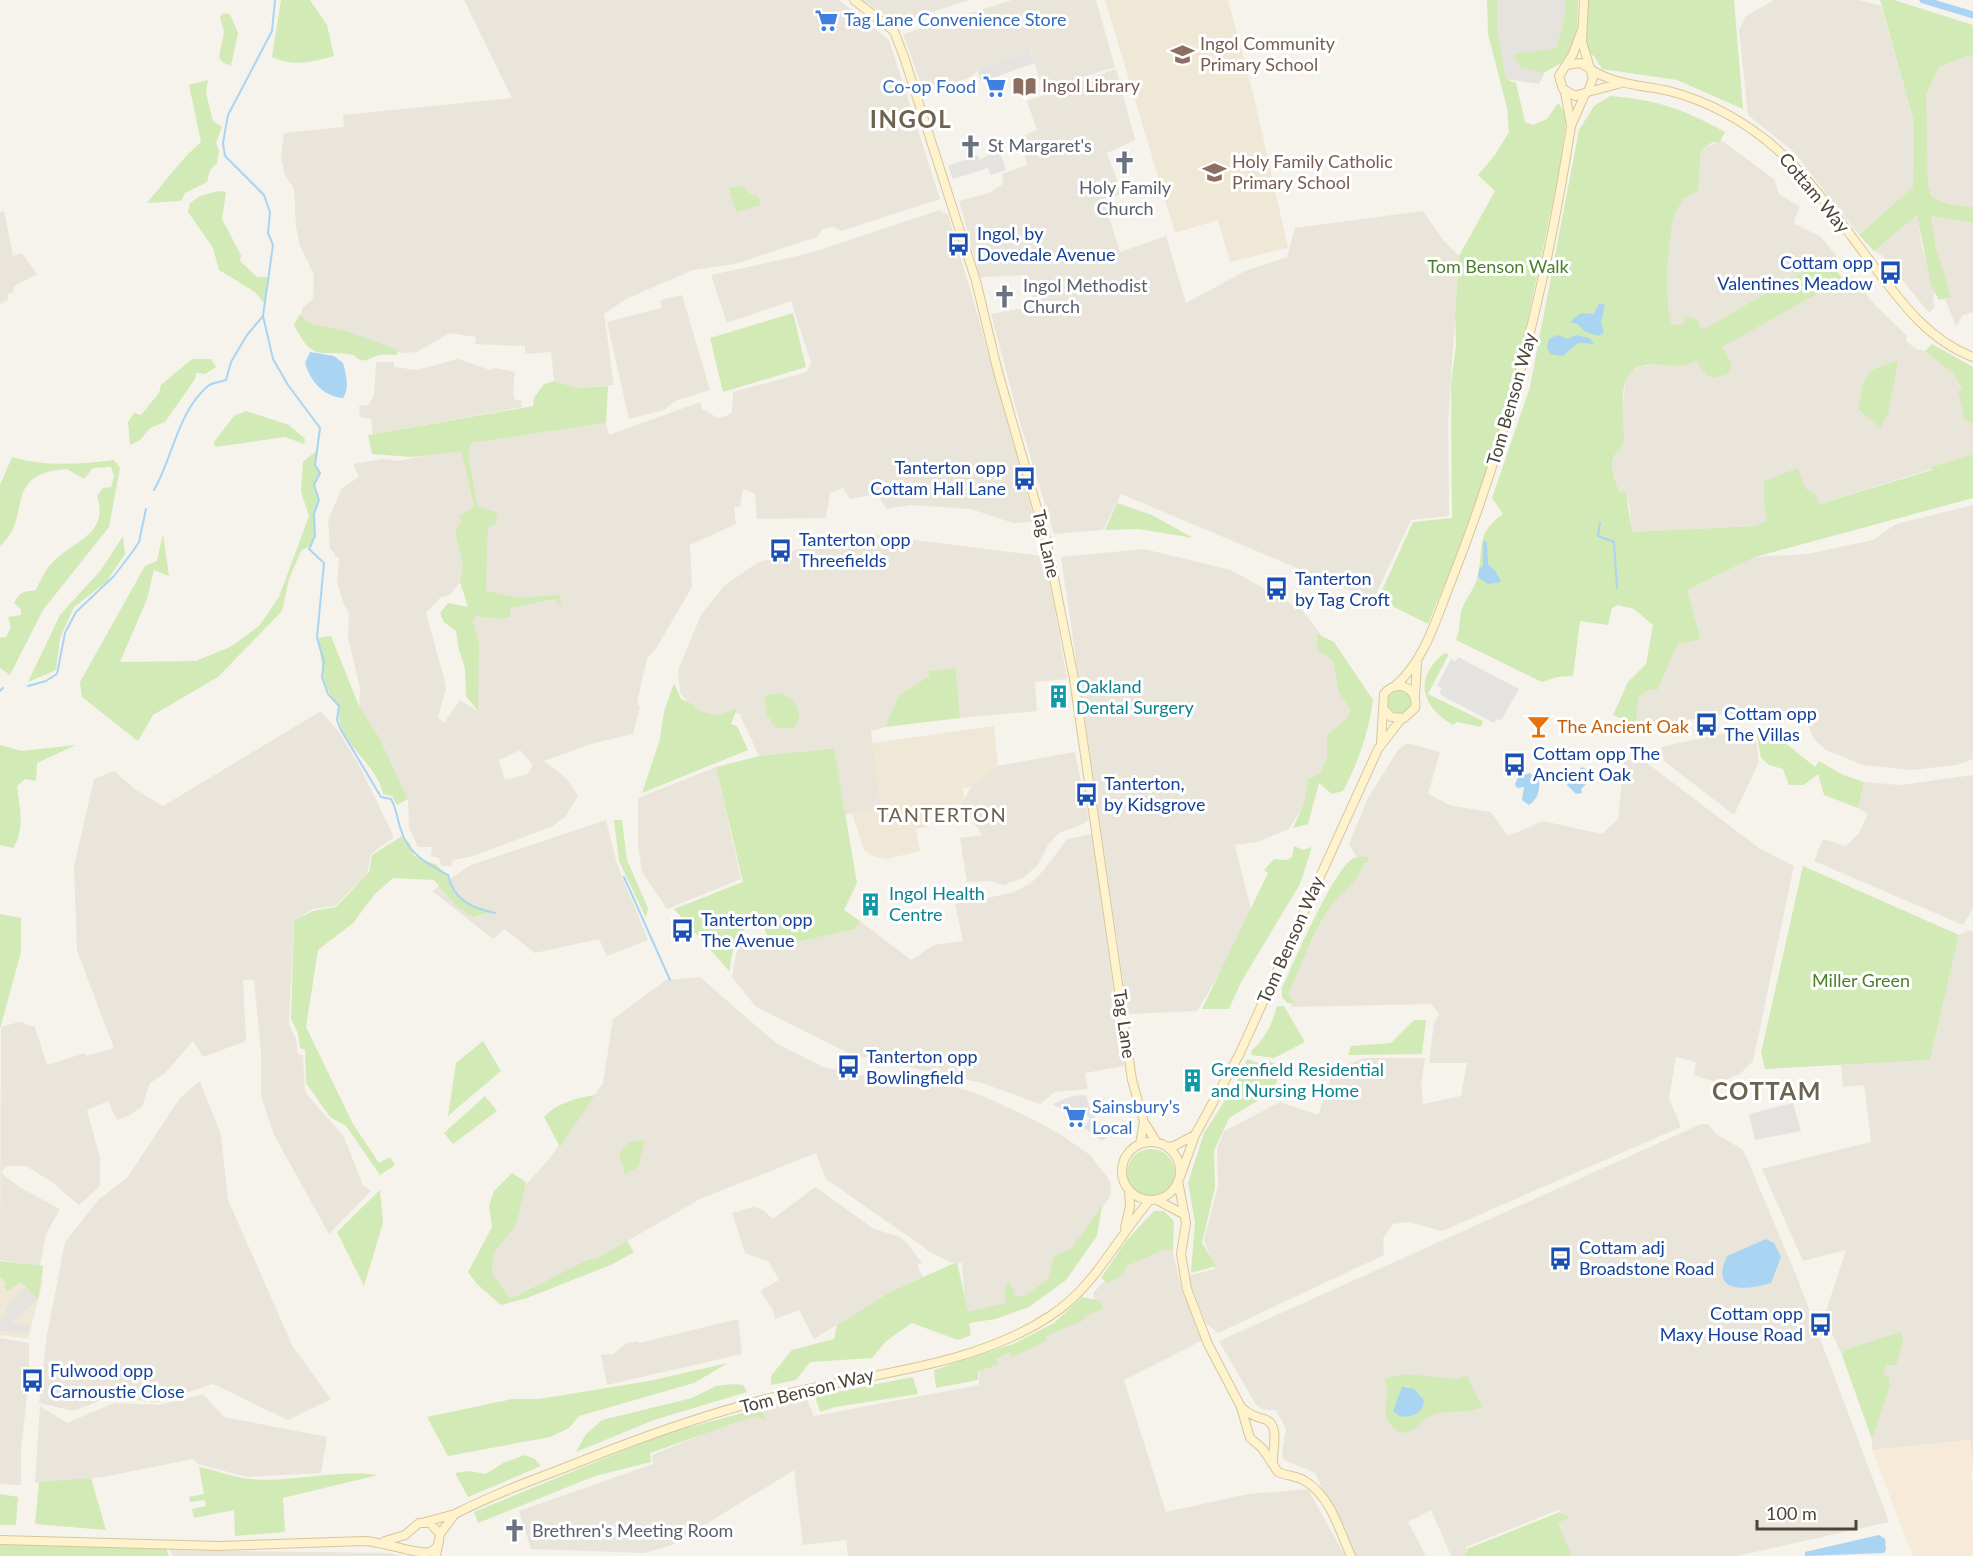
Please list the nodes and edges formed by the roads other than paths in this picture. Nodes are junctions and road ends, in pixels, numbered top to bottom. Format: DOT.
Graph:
graph roads {
  1 [pos="854,0"];
  2 [pos="1584,0"];
  3 [pos="1581,32"];
  4 [pos="1566,65"];
  5 [pos="1589,68"];
  6 [pos="1620,84"];
  7 [pos="1565,92"];
  8 [pos="1586,93"];
  9 [pos="1571,126"];
  10 [pos="1973,357"];
  11 [pos="1418,662"];
  12 [pos="1395,686"];
  13 [pos="1415,697"];
  14 [pos="1384,709"];
  15 [pos="1402,718"];
  16 [pos="1381,743"];
  17 [pos="1144,1122"];
  18 [pos="1195,1135"];
  19 [pos="1157,1143"];
  20 [pos="1140,1144"];
  21 [pos="1167,1147"];
  22 [pos="1179,1179"];
  23 [pos="1129,1190"];
  24 [pos="1153,1200"];
  25 [pos="1185,1215"];
  26 [pos="1124,1232"];
  27 [pos="1242,1407"];
  28 [pos="1261,1419"];
  29 [pos="1249,1430"];
  30 [pos="1273,1438"];
  31 [pos="1260,1445"];
  32 [pos="1273,1465"];
  33 [pos="457,1513"];
  34 [pos="424,1522"];
  35 [pos="410,1533"];
  36 [pos="440,1534"];
  37 [pos="0,1540"];
  38 [pos="381,1542"];
  39 [pos="439,1543"];
  40 [pos="421,1553"];
  41 [pos="436,1556"];
  42 [pos="1351,1556"];
  1 -- 17 [label="main road, Tag Lane"];
  2 -- 3 [label="main road"];
  3 -- 4 [label="main road"];
  3 -- 5 [label="main road"];
  4 -- 5 [label="main road"];
  4 -- 7 [label="main road"];
  5 -- 6 [label="main road, Cottam Way"];
  5 -- 8 [label="main road"];
  6 -- 8 [label="main road, Cottam Way"];
  6 -- 10 [label="main road, Cottam Way"];
  7 -- 8 [label="main road"];
  7 -- 9 [label="main road, Tom Benson Way"];
  8 -- 9 [label="main road, Tom Benson Way"];
  9 -- 11 [label="main road, Tom Benson Way"];
  11 -- 12 [label="main road, Tom Benson Way"];
  11 -- 13 [label="main road, Tom Benson Way"];
  12 -- 13 [label="main road"];
  12 -- 14 [label="main road"];
  13 -- 15 [label="main road"];
  14 -- 15 [label="main road"];
  14 -- 16 [label="main road, Tom Benson Way"];
  15 -- 16 [label="main road, Tom Benson Way"];
  16 -- 18 [label="main road, Tom Benson Way"];
  17 -- 19 [label="main road, Tag Lane"];
  17 -- 20 [label="main road, Tag Lane"];
  18 -- 21 [label="main road"];
  18 -- 22 [label="main road, Tom Benson Way"];
  19 -- 20 [label="main road"];
  19 -- 21 [label="main road"];
  20 -- 23 [label="main road"];
  21 -- 22 [label="main road"];
  22 -- 24 [label="main road"];
  22 -- 25 [label="main road"];
  23 -- 24 [label="main road"];
  23 -- 26 [label="main road, Tom Benson Way"];
  24 -- 25 [label="main road"];
  24 -- 26 [label="main road, Tom Benson Way"];
  25 -- 27 [label="main road"];
  26 -- 33 [label="main road, Tom Benson Way"];
  27 -- 28 [label="main road"];
  27 -- 29 [label="main road"];
  28 -- 29 [label="main road"];
  28 -- 30 [label="main road"];
  29 -- 31 [label="main road"];
  30 -- 31 [label="main road"];
  30 -- 32 [label="main road"];
  31 -- 32 [label="main road"];
  32 -- 42 [label="main road"];
  33 -- 34 [label="main road, Tom Benson Way"];
  33 -- 36 [label="main road"];
  34 -- 35 [label="main road"];
  34 -- 36 [label="main road"];
  35 -- 38 [label="main road"];
  35 -- 40 [label="main road"];
  36 -- 39 [label="main road"];
  37 -- 38 [label="main road"];
  38 -- 40 [label="main road"];
  39 -- 40 [label="main road"];
  39 -- 41 [label="main road"];
}
